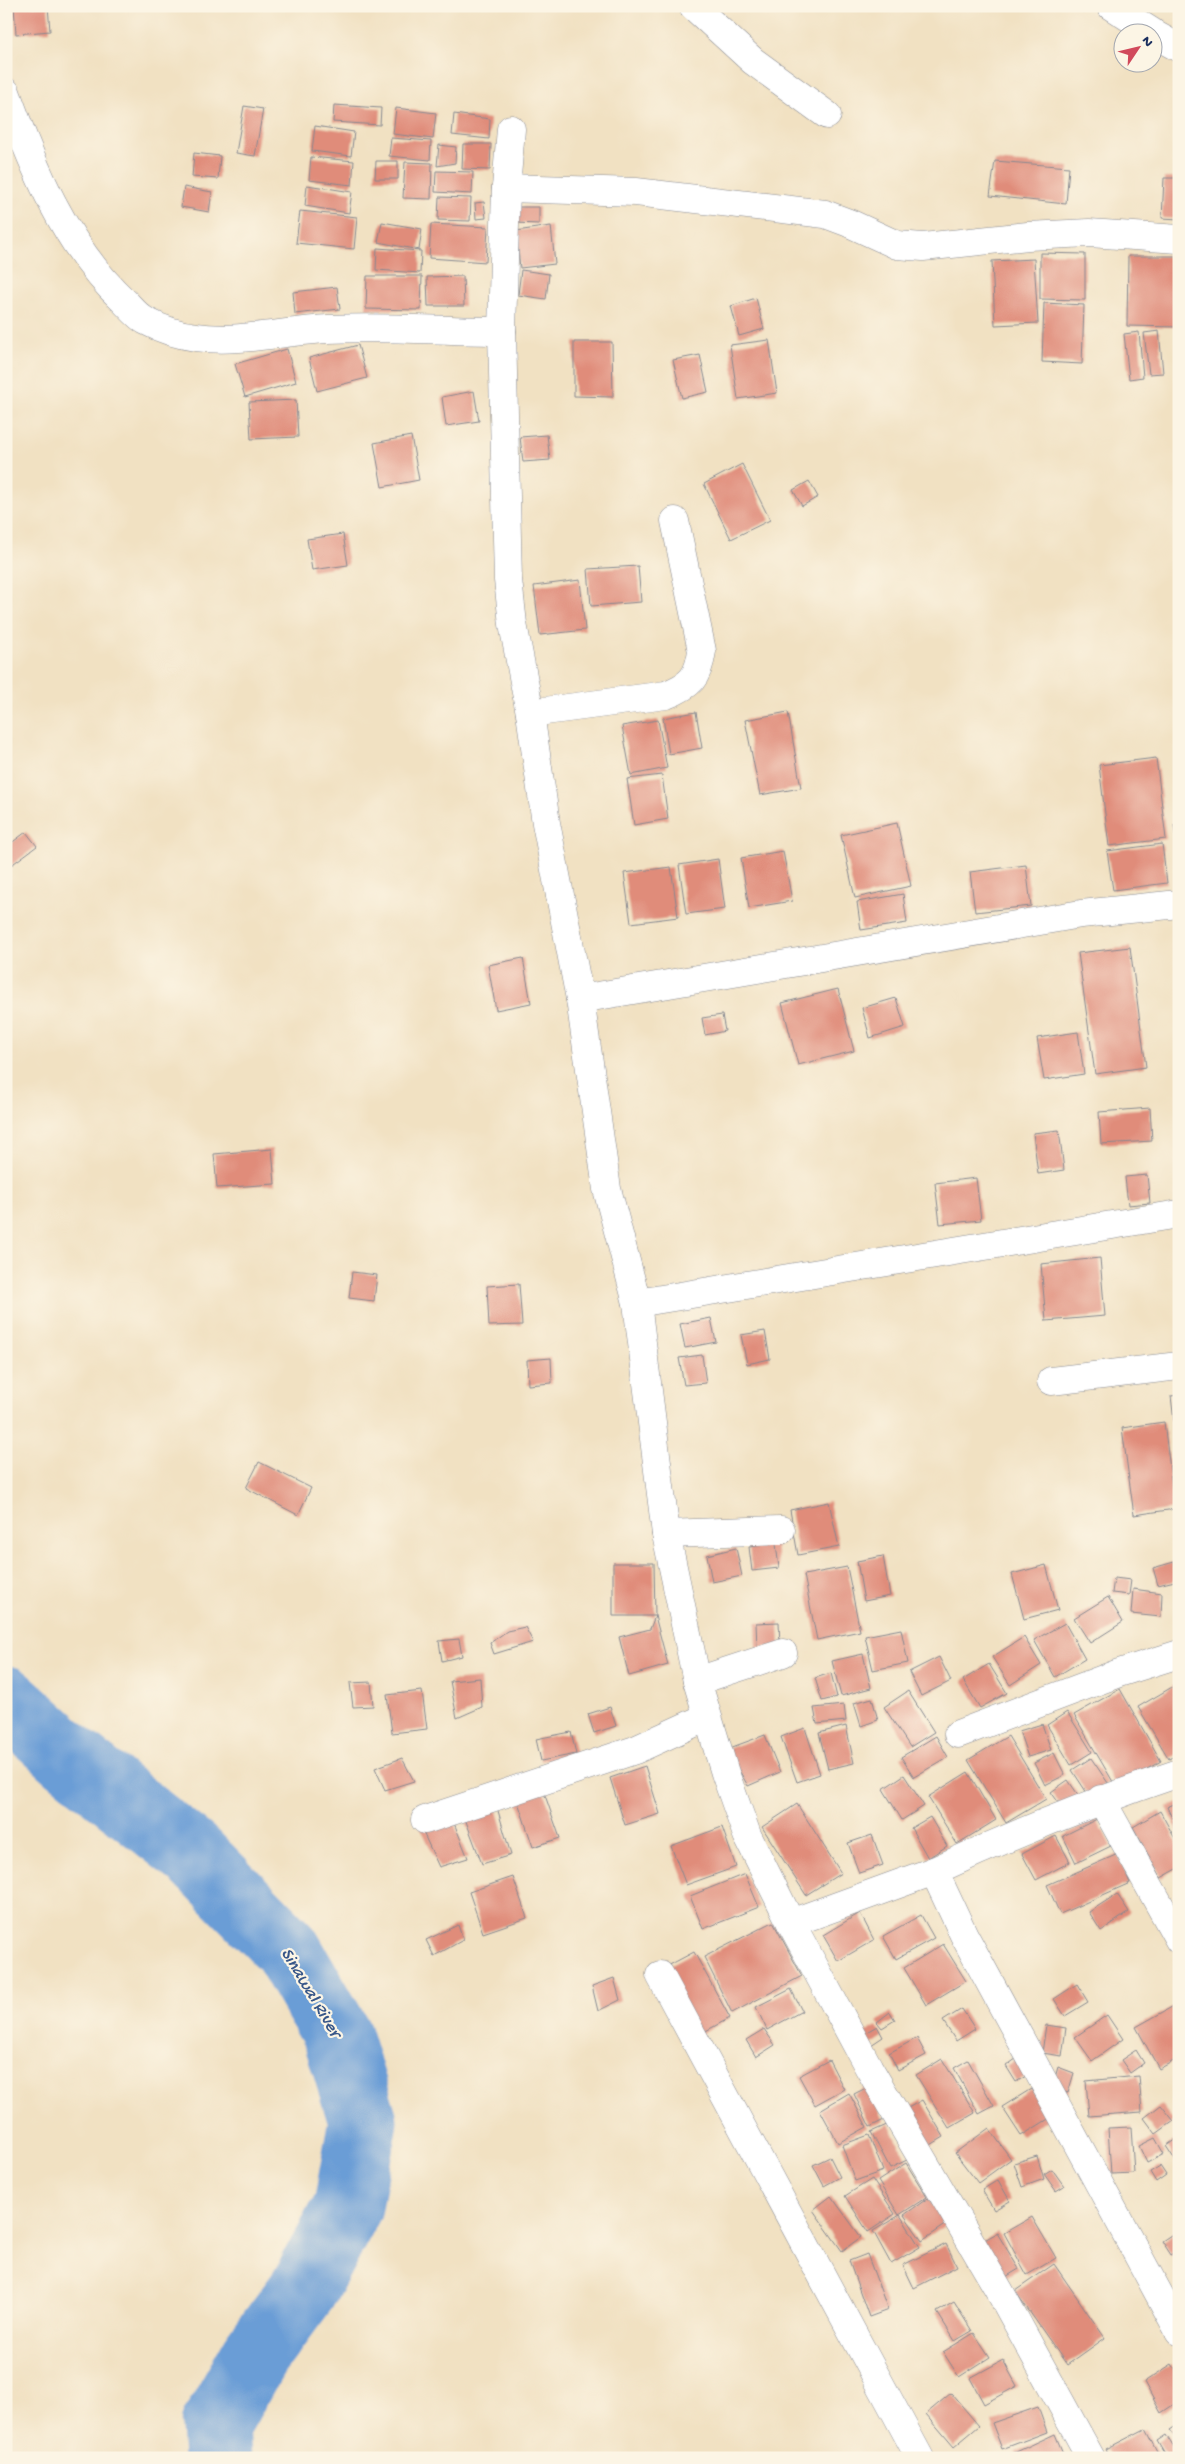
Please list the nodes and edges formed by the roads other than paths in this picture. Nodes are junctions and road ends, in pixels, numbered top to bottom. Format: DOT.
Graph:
graph roads {
  1 [pos="692,6"];
  2 [pos="1111,6"];
  3 [pos="1135,22"];
  4 [pos="1162,39"];
  5 [pos="1179,48"];
  6 [pos="6,92"];
  7 [pos="827,115"];
  8 [pos="511,129"];
  9 [pos="506,188"];
  10 [pos="1179,239"];
  11 [pos="502,331"];
  12 [pos="676,521"];
  13 [pos="530,713"];
  14 [pos="1179,904"];
  15 [pos="580,999"];
  16 [pos="1179,1214"];
  17 [pos="637,1303"];
  18 [pos="1179,1366"];
  19 [pos="1051,1381"];
  20 [pos="781,1530"];
  21 [pos="666,1534"];
  22 [pos="784,1653"];
  23 [pos="1179,1654"];
  24 [pos="697,1681"];
  25 [pos="707,1717"];
  26 [pos="958,1734"];
  27 [pos="1179,1773"];
  28 [pos="1101,1799"];
  29 [pos="425,1820"];
  30 [pos="934,1871"];
  31 [pos="791,1923"];
  32 [pos="1179,1940"];
  33 [pos="660,1975"];
  34 [pos="1179,2331"];
  35 [pos="920,2458"];
  36 [pos="1092,2458"];
  1 -- 7 [label="street"];
  2 -- 3 [label="street"];
  4 -- 5 [label="street"];
  6 -- 11 [label="street"];
  8 -- 9 [label="street"];
  9 -- 10 [label="street"];
  9 -- 11 [label="street"];
  11 -- 13 [label="street"];
  12 -- 13 [label="street"];
  13 -- 15 [label="street"];
  14 -- 15 [label="street"];
  15 -- 17 [label="street"];
  16 -- 17 [label="street"];
  17 -- 21 [label="street"];
  18 -- 19 [label="street"];
  20 -- 21 [label="street"];
  21 -- 24 [label="street"];
  22 -- 24 [label="street"];
  23 -- 26 [label="street"];
  24 -- 25 [label="street"];
  25 -- 29 [label="street"];
  25 -- 31 [label="street"];
  27 -- 28 [label="street"];
  28 -- 30 [label="street"];
  28 -- 32 [label="street"];
  30 -- 31 [label="street"];
  30 -- 34 [label="street"];
  31 -- 36 [label="street"];
  33 -- 35 [label="street"];
}
